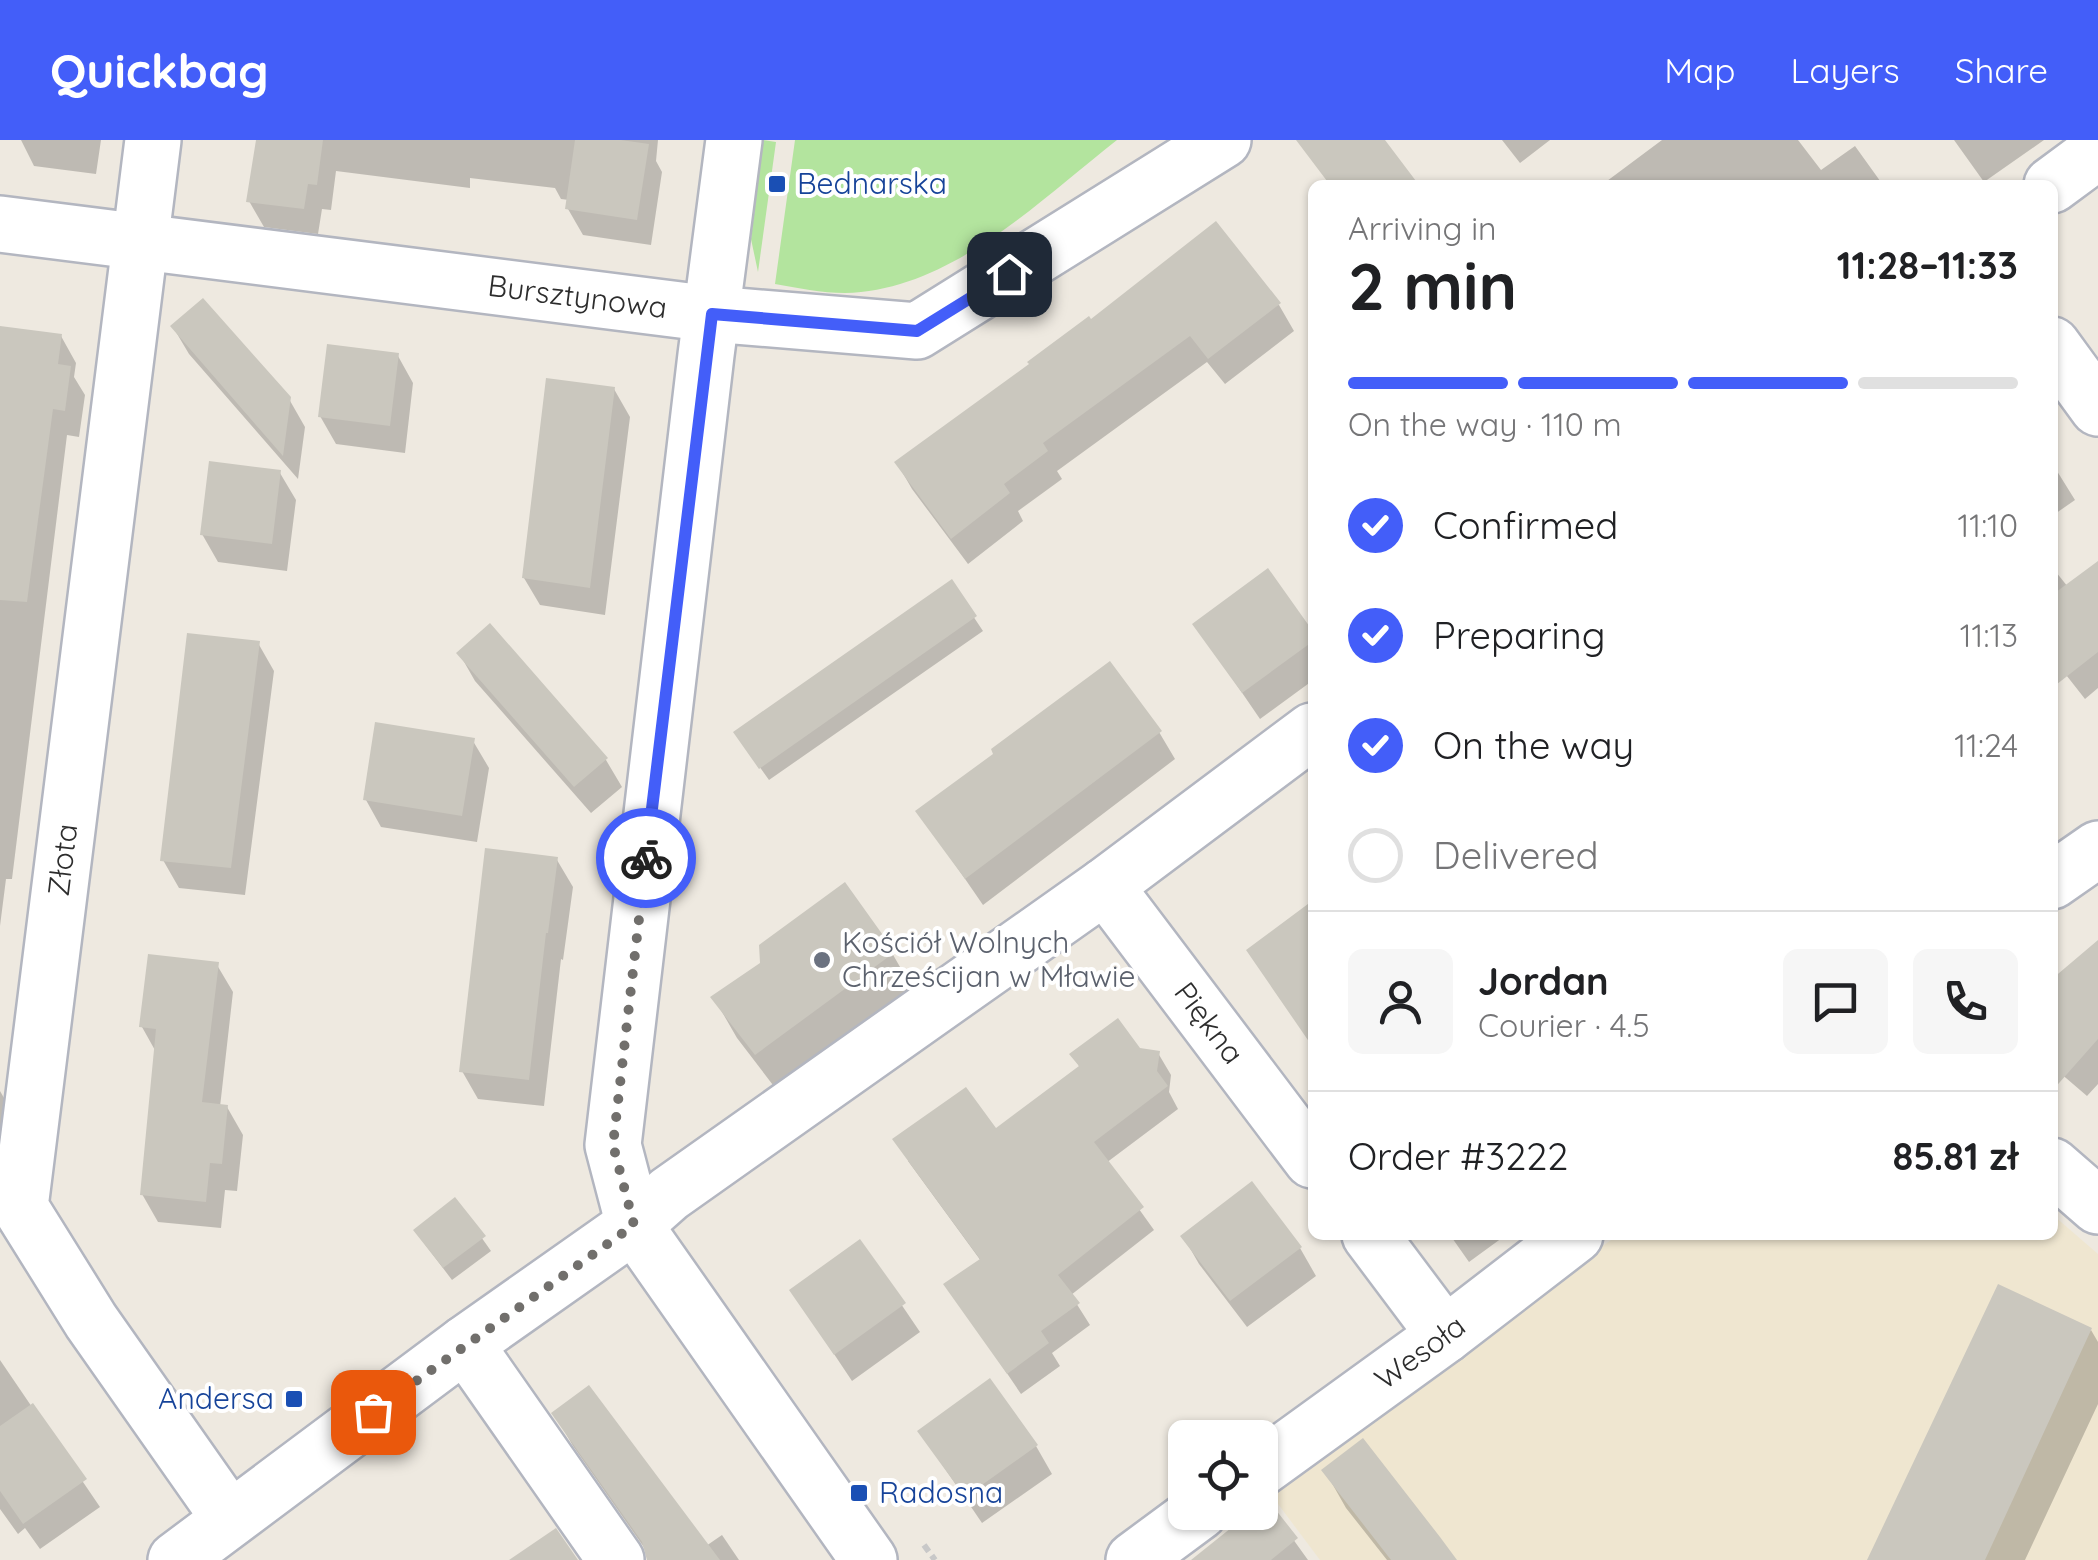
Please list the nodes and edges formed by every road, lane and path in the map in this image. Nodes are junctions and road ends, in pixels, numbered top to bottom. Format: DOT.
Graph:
graph roads {
  1 [pos="154,140"];
  2 [pos="734,140"];
  3 [pos="1222,140"];
  4 [pos="2098,151"];
  5 [pos="2058,181"];
  6 [pos="0,224"];
  7 [pos="140,241"];
  8 [pos="712,314"];
  9 [pos="2058,353"];
  10 [pos="2098,408"];
  11 [pos="1308,734"];
  12 [pos="2098,849"];
  13 [pos="2058,877"];
  14 [pos="1105,886"];
  15 [pos="1308,1155"];
  16 [pos="2058,1171"];
  17 [pos="2098,1206"];
  18 [pos="634,1225"];
  19 [pos="1374,1240"];
  20 [pos="1568,1240"];
  21 [pos="1445,1334"];
  22 [pos="465,1344"];
  23 [pos="1278,1456"];
  24 [pos="230,1518"];
  25 [pos="1175,1530"];
  26 [pos="176,1560"];
  27 [pos="616,1560"];
  28 [pos="869,1560"];
  29 [pos="1134,1560"];
  1 -- 7 [label="street, Złota"];
  2 -- 8 [label="street"];
  3 -- 8 [label="street, Bursztynowa"];
  4 -- 5 [label="street"];
  6 -- 7 [label="street, Bursztynowa"];
  7 -- 8 [label="street, Bursztynowa"];
  7 -- 24 [label="street, Złota"];
  8 -- 18 [label="street"];
  9 -- 10 [label="street"];
  11 -- 14 [label="street"];
  12 -- 13 [label="street"];
  14 -- 15 [label="street, Piękna"];
  14 -- 18 [label="street"];
  16 -- 17 [label="street"];
  18 -- 22 [label="street"];
  18 -- 28 [label="street"];
  19 -- 21 [label="street"];
  20 -- 21 [label="street, Wesoła"];
  21 -- 23 [label="street, Wesoła"];
  22 -- 24 [label="street"];
  22 -- 27 [label="street"];
  24 -- 26 [label="street"];
  25 -- 29 [label="street"];
}
